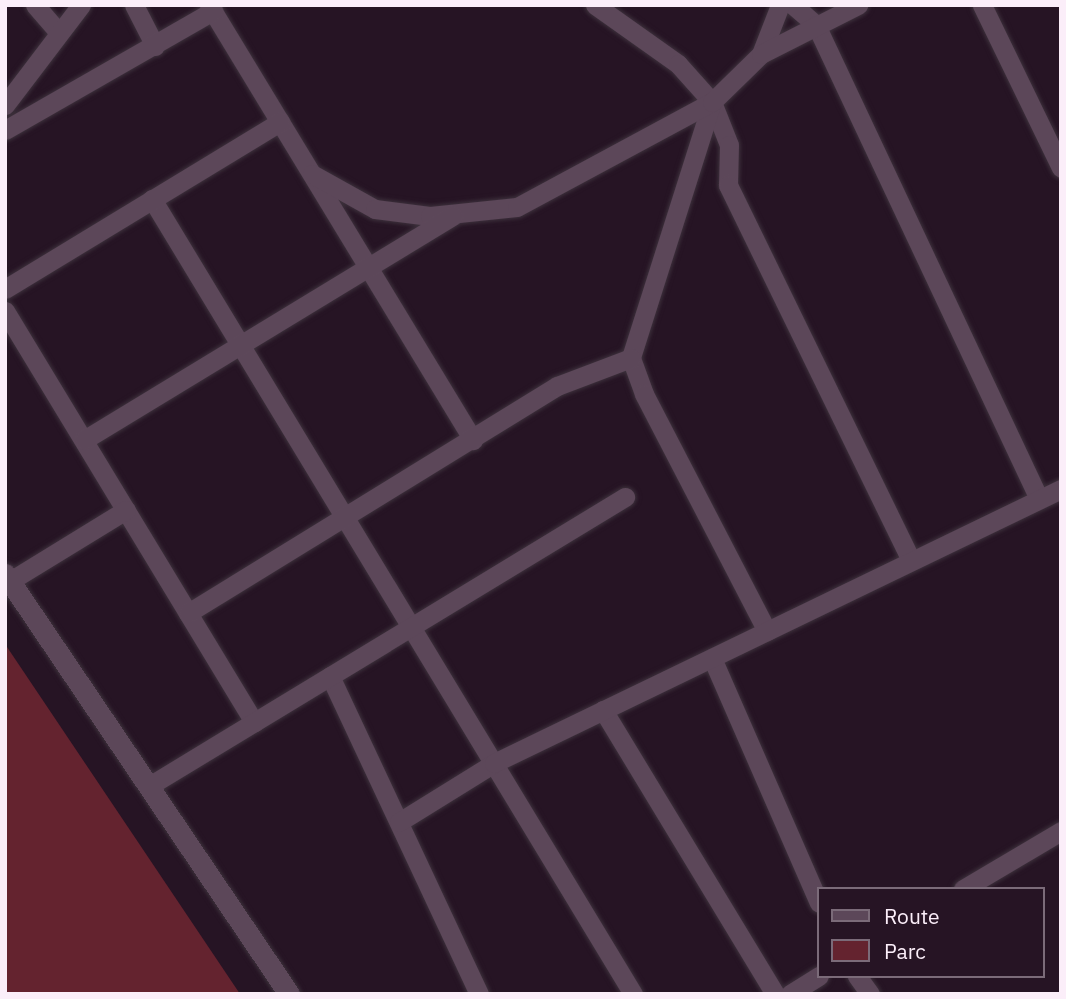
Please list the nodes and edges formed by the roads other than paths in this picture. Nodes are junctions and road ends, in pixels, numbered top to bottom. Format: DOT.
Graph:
graph roads {
  1 [pos="36,5"];
  2 [pos="81,5"];
  3 [pos="134,5"];
  4 [pos="595,5"];
  5 [pos="780,5"];
  6 [pos="793,5"];
  7 [pos="858,5"];
  8 [pos="982,5"];
  9 [pos="211,8"];
  10 [pos="816,25"];
  11 [pos="58,31"];
  12 [pos="155,46"];
  13 [pos="761,54"];
  14 [pos="712,102"];
  15 [pos="5,105"];
  16 [pos="280,122"];
  17 [pos="5,130"];
  18 [pos="1061,168"];
  19 [pos="312,174"];
  20 [pos="152,200"];
  21 [pos="463,211"];
  22 [pos="368,268"];
  23 [pos="5,289"];
  24 [pos="5,311"];
  25 [pos="241,345"];
  26 [pos="631,358"];
  27 [pos="84,440"];
  28 [pos="473,440"];
  29 [pos="1061,489"];
  30 [pos="625,496"];
  31 [pos="1039,499"];
  32 [pos="126,510"];
  33 [pos="345,518"];
  34 [pos="911,562"];
  35 [pos="7,578"];
  36 [pos="188,613"];
  37 [pos="411,627"];
  38 [pos="767,632"];
  39 [pos="712,658"];
  40 [pos="330,676"];
  41 [pos="603,710"];
  42 [pos="254,722"];
  43 [pos="494,763"];
  44 [pos="149,786"];
  45 [pos="399,822"];
  46 [pos="1061,831"];
  47 [pos="966,887"];
  48 [pos="818,901"];
  49 [pos="818,977"];
  50 [pos="858,978"];
  51 [pos="289,994"];
  52 [pos="479,994"];
  53 [pos="633,994"];
  54 [pos="775,994"];
  55 [pos="790,994"];
  56 [pos="870,994"];
  1 -- 11 [label="street"];
  2 -- 11 [label="street"];
  3 -- 12 [label="street"];
  4 -- 14 [label="street"];
  5 -- 13 [label="street"];
  6 -- 10 [label="street"];
  7 -- 10 [label="street"];
  8 -- 18 [label="street"];
  9 -- 12 [label="street"];
  9 -- 16 [label="street"];
  10 -- 13 [label="street"];
  10 -- 31 [label="street"];
  11 -- 15 [label="street"];
  12 -- 17 [label="street"];
  13 -- 14 [label="street"];
  14 -- 21 [label="street"];
  14 -- 26 [label="street"];
  14 -- 34 [label="street"];
  16 -- 19 [label="street"];
  16 -- 20 [label="street"];
  19 -- 21 [label="street"];
  19 -- 22 [label="street"];
  20 -- 23 [label="street"];
  20 -- 25 [label="street"];
  21 -- 22 [label="street"];
  22 -- 25 [label="street"];
  22 -- 28 [label="street"];
  24 -- 27 [label="street"];
  25 -- 27 [label="street"];
  25 -- 33 [label="street"];
  26 -- 28 [label="street"];
  26 -- 38 [label="street"];
  27 -- 32 [label="street"];
  28 -- 33 [label="street"];
  29 -- 31 [label="street"];
  30 -- 37 [label="street"];
  31 -- 34 [label="street"];
  32 -- 35 [label="street"];
  32 -- 36 [label="street"];
  33 -- 36 [label="street"];
  33 -- 37 [label="street"];
  34 -- 38 [label="street"];
  35 -- 44 [label="main road"];
  36 -- 42 [label="street"];
  37 -- 40 [label="street"];
  37 -- 43 [label="street"];
  38 -- 39 [label="street"];
  39 -- 41 [label="street"];
  39 -- 48 [label="street"];
  40 -- 42 [label="street"];
  40 -- 45 [label="street"];
  41 -- 43 [label="street"];
  41 -- 54 [label="street"];
  42 -- 44 [label="street"];
  43 -- 45 [label="street"];
  43 -- 53 [label="street"];
  44 -- 51 [label="main road"];
  45 -- 52 [label="street"];
  46 -- 47 [label="street"];
  49 -- 55 [label="street"];
  50 -- 56 [label="street"];
}
